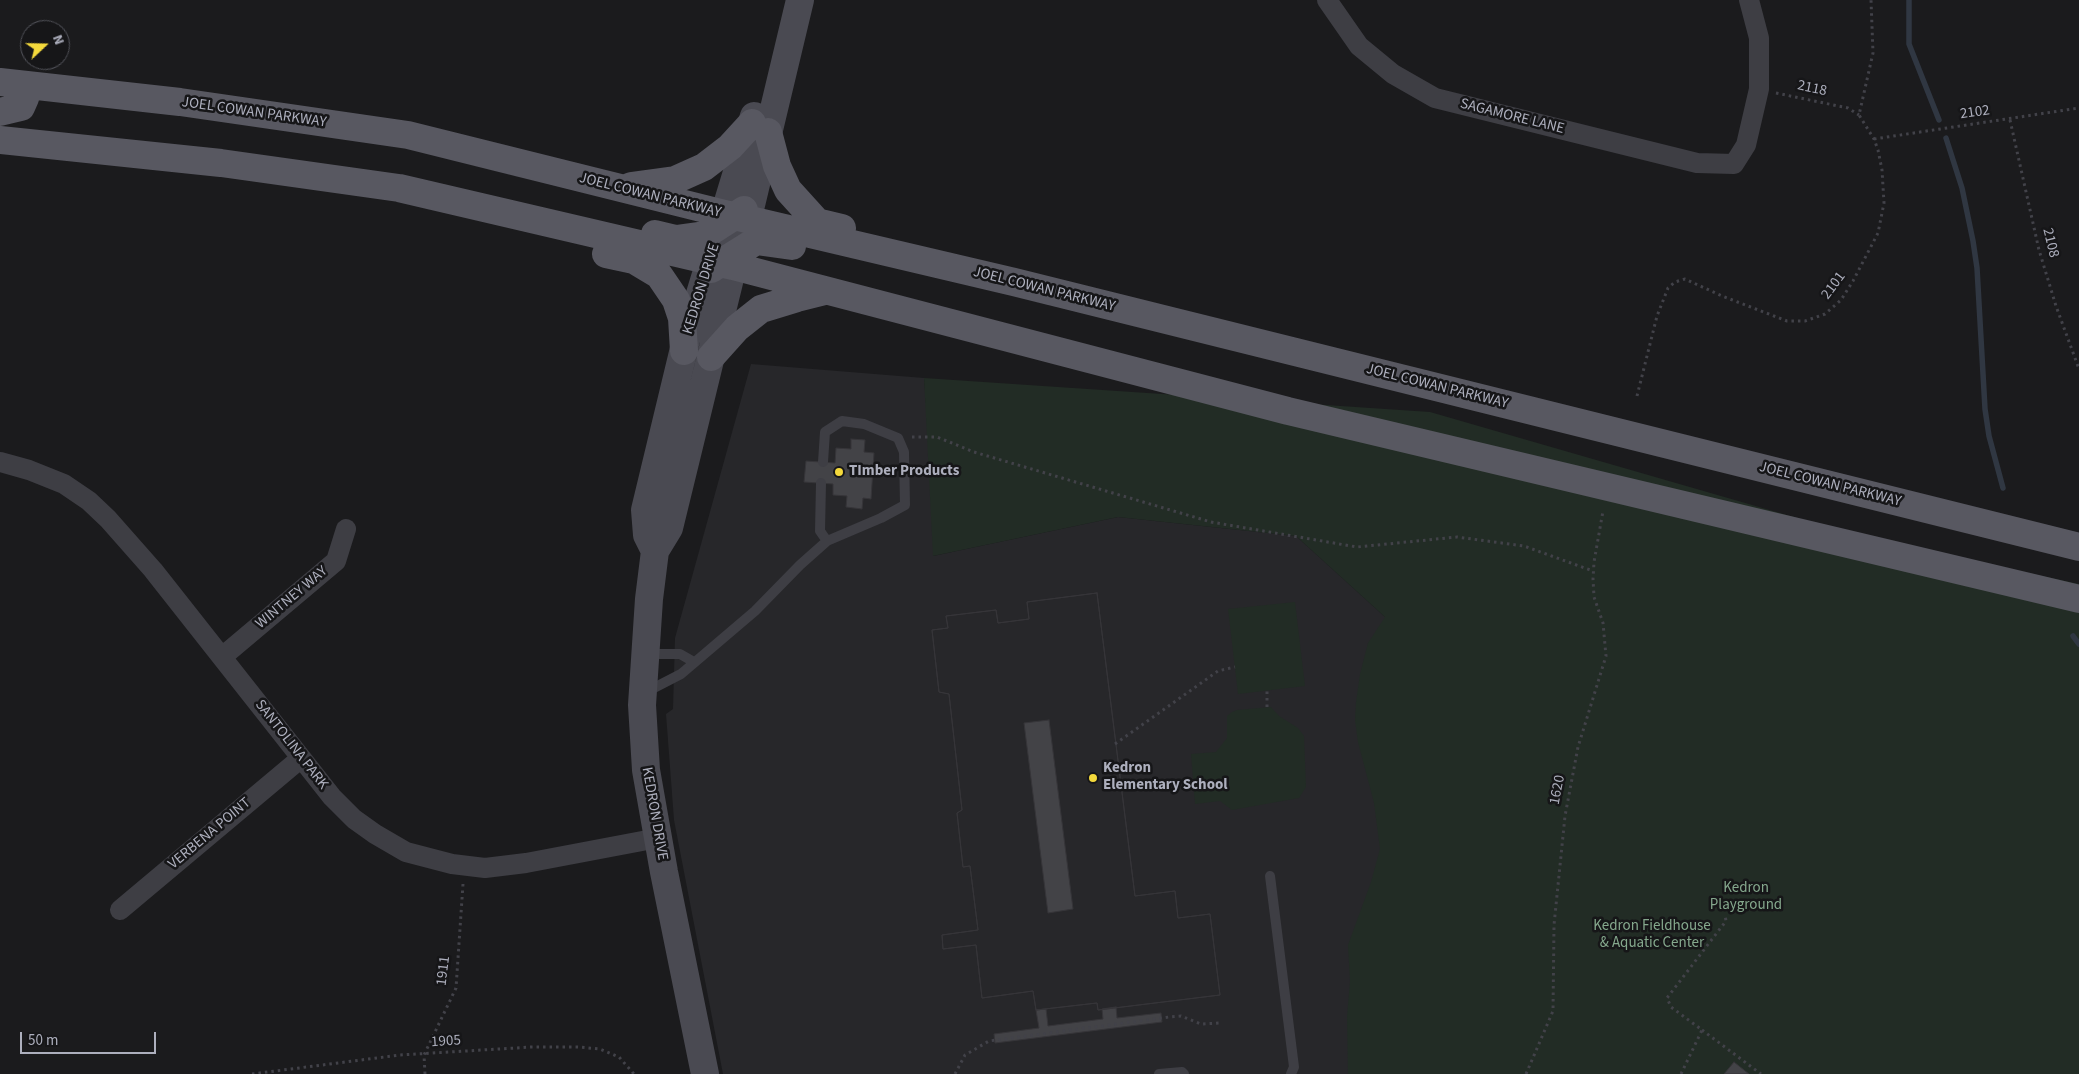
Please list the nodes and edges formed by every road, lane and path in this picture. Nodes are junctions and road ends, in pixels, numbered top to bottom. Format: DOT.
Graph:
graph roads {
  1 [pos="788,0"];
  2 [pos="800,0"];
  3 [pos="1327,0"];
  4 [pos="1749,0"];
  5 [pos="1872,0"];
  6 [pos="9,83"];
  7 [pos="1759,89"];
  8 [pos="2079,108"];
  9 [pos="0,112"];
  10 [pos="1859,116"];
  11 [pos="2010,120"];
  12 [pos="760,127"];
  13 [pos="1874,139"];
  14 [pos="0,140"];
  15 [pos="399,188"];
  16 [pos="617,188"];
  17 [pos="735,216"];
  18 [pos="721,263"];
  19 [pos="1014,282"];
  20 [pos="828,291"];
  21 [pos="1050,292"];
  22 [pos="684,351"];
  23 [pos="711,357"];
  24 [pos="2079,370"];
  25 [pos="1637,396"];
  26 [pos="898,438"];
  27 [pos="0,462"];
  28 [pos="823,462"];
  29 [pos="821,483"];
  30 [pos="1603,511"];
  31 [pos="346,529"];
  32 [pos="827,540"];
  33 [pos="2079,546"];
  34 [pos="655,551"];
  35 [pos="1593,571"];
  36 [pos="2079,599"];
  37 [pos="644,654"];
  38 [pos="222,657"];
  39 [pos="694,662"];
  40 [pos="1235,667"];
  41 [pos="1267,690"];
  42 [pos="643,694"];
  43 [pos="1267,707"];
  44 [pos="1116,744"];
  45 [pos="300,759"];
  46 [pos="658,838"];
  47 [pos="464,866"];
  48 [pos="1270,876"];
  49 [pos="120,910"];
  50 [pos="1725,914"];
  51 [pos="1220,1024"];
  52 [pos="1702,1030"];
  53 [pos="424,1055"];
  54 [pos="252,1074"];
  55 [pos="425,1074"];
  56 [pos="634,1074"];
  57 [pos="705,1074"];
  58 [pos="954,1074"];
  59 [pos="1159,1074"];
  60 [pos="1184,1074"];
  61 [pos="1290,1074"];
  62 [pos="1526,1074"];
  63 [pos="1681,1074"];
  64 [pos="1761,1074"];
  1 -- 12 [label="street, KEDRON DRIVE"];
  2 -- 12 [label="street, KEDRON DRIVE"];
  3 -- 7 [label="street, SAGAMORE LANE"];
  4 -- 7 [label="street"];
  5 -- 10 [label="path"];
  6 -- 9 [label="main road"];
  6 -- 16 [label="main road, JOEL COWAN PARKWAY"];
  7 -- 10 [label="path, 2118"];
  8 -- 11 [label="path, 2102"];
  10 -- 13 [label="path, 2101"];
  11 -- 13 [label="path, 2102"];
  11 -- 24 [label="path, 2108"];
  12 -- 16 [label="main road"];
  12 -- 17 [label="street, KEDRON DRIVE"];
  12 -- 19 [label="main road"];
  13 -- 25 [label="path, 2101"];
  14 -- 15 [label="main road"];
  15 -- 17 [label="main road"];
  15 -- 18 [label="main road"];
  15 -- 22 [label="main road"];
  16 -- 17 [label="main road, JOEL COWAN PARKWAY"];
  17 -- 18 [label="street, KEDRON DRIVE"];
  17 -- 19 [label="main road, JOEL COWAN PARKWAY"];
  18 -- 20 [label="main road"];
  18 -- 21 [label="main road"];
  18 -- 22 [label="street, KEDRON DRIVE"];
  18 -- 23 [label="street, KEDRON DRIVE"];
  19 -- 21 [label="main road, JOEL COWAN PARKWAY"];
  20 -- 23 [label="main road"];
  20 -- 36 [label="main road"];
  21 -- 33 [label="main road, JOEL COWAN PARKWAY"];
  22 -- 34 [label="street, KEDRON DRIVE"];
  23 -- 34 [label="street, KEDRON DRIVE"];
  26 -- 28 [label="lane"];
  26 -- 32 [label="lane"];
  26 -- 35 [label="path"];
  27 -- 38 [label="street, SANTOLINA PARK"];
  29 -- 32 [label="lane"];
  30 -- 35 [label="path, 1620"];
  31 -- 38 [label="street, WINTNEY WAY"];
  32 -- 39 [label="lane"];
  34 -- 37 [label="street, KEDRON DRIVE"];
  35 -- 62 [label="path, 1620"];
  37 -- 39 [label="lane"];
  37 -- 42 [label="street, KEDRON DRIVE"];
  38 -- 45 [label="street, SANTOLINA PARK"];
  39 -- 42 [label="lane"];
  40 -- 44 [label="path"];
  41 -- 43 [label="path"];
  42 -- 46 [label="street, KEDRON DRIVE"];
  45 -- 47 [label="street, SANTOLINA PARK"];
  45 -- 49 [label="street, VERBENA POINT"];
  46 -- 47 [label="street, SANTOLINA PARK"];
  46 -- 57 [label="street, KEDRON DRIVE"];
  47 -- 53 [label="path, 1911"];
  48 -- 61 [label="lane"];
  50 -- 52 [label="path"];
  51 -- 58 [label="path"];
  52 -- 63 [label="path"];
  52 -- 64 [label="path"];
  53 -- 54 [label="path, 1905"];
  53 -- 55 [label="path, 1911"];
  53 -- 56 [label="path, 1905"];
  59 -- 60 [label="lane"];
}
